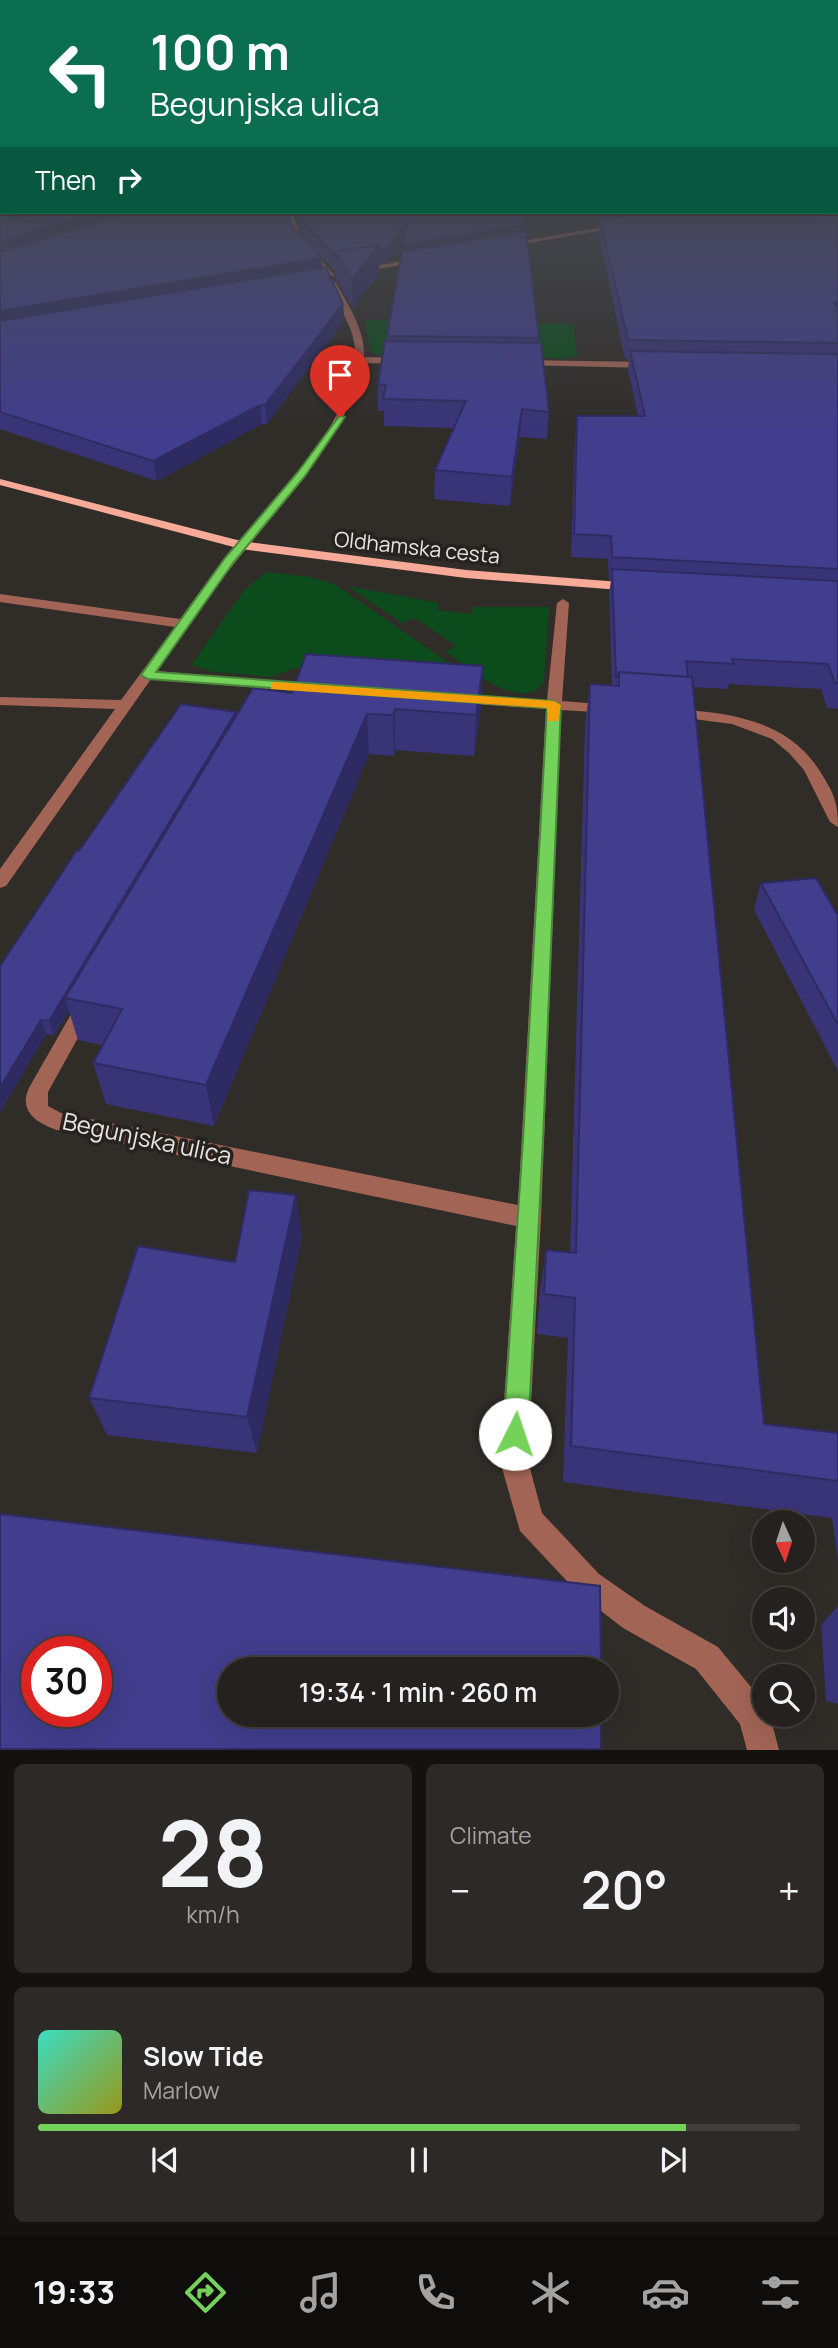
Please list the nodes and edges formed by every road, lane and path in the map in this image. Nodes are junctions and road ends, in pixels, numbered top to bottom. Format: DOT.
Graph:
graph roads {
  1 [pos="323,267"];
  2 [pos="387,267"];
  3 [pos="321,276"];
  4 [pos="332,278"];
  5 [pos="360,360"];
  6 [pos="411,361"];
  7 [pos="506,363"];
  8 [pos="664,365"];
  9 [pos="0,482"];
  10 [pos="241,545"];
  11 [pos="650,588"];
  12 [pos="0,598"];
  13 [pos="563,603"];
  14 [pos="184,624"];
  15 [pos="148,675"];
  16 [pos="338,690"];
  17 [pos="445,698"];
  18 [pos="0,701"];
  19 [pos="127,705"];
  20 [pos="634,710"];
  21 [pos="661,712"];
  22 [pos="553,715"];
  23 [pos="838,822"];
  24 [pos="0,882"];
  25 [pos="94,990"];
  26 [pos="529,1218"];
  27 [pos="763,1749"];
  1 -- 4 [label="street"];
  2 -- 4 [label="street"];
  3 -- 4 [label="street"];
  4 -- 5 [label="street"];
  5 -- 6 [label="street"];
  5 -- 10 [label="street"];
  7 -- 8 [label="street"];
  9 -- 10 [label="main road, Oldhamska cesta"];
  10 -- 11 [label="main road, Oldhamska cesta"];
  10 -- 14 [label="street"];
  12 -- 14 [label="street"];
  13 -- 22 [label="street"];
  14 -- 15 [label="street"];
  15 -- 16 [label="street"];
  15 -- 19 [label="street"];
  17 -- 22 [label="street"];
  18 -- 19 [label="street"];
  19 -- 24 [label="street"];
  20 -- 22 [label="street"];
  21 -- 23 [label="street"];
  22 -- 26 [label="street"];
  25 -- 26 [label="street, Begunjska ulica"];
  26 -- 27 [label="street"];
}
